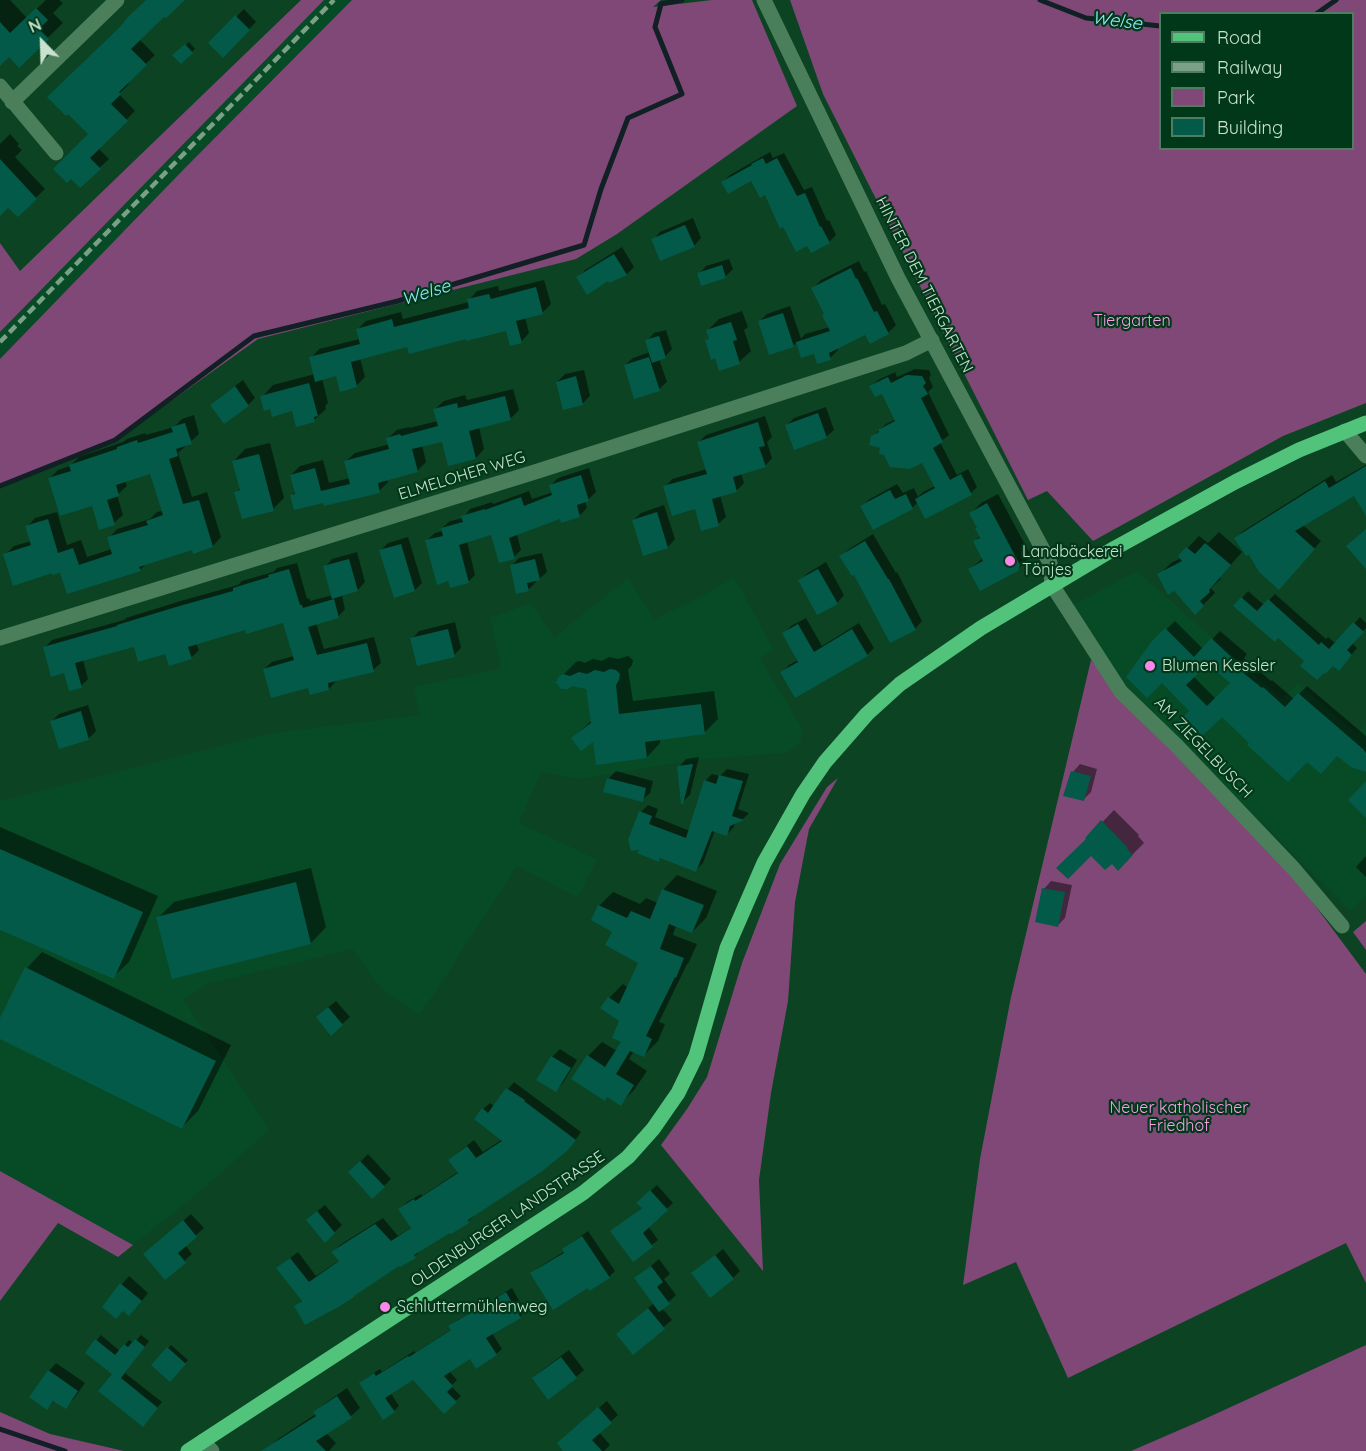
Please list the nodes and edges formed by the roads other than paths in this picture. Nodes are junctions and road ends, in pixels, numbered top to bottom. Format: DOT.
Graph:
graph roads {
  1 [pos="117,0"];
  2 [pos="766,3"];
  3 [pos="0,86"];
  4 [pos="12,102"];
  5 [pos="56,153"];
  6 [pos="932,340"];
  7 [pos="1366,423"];
  8 [pos="1345,431"];
  9 [pos="1366,456"];
  10 [pos="1052,585"];
  11 [pos="0,638"];
  12 [pos="1342,926"];
  13 [pos="207,1446"];
  14 [pos="188,1451"];
  1 -- 4 [label="street"];
  2 -- 6 [label="street, HINTER DEM TIERGARTEN"];
  3 -- 4 [label="street"];
  4 -- 5 [label="street"];
  6 -- 10 [label="street, HINTER DEM TIERGARTEN"];
  6 -- 11 [label="street, ELMELOHER WEG"];
  7 -- 8 [label="main road, OLDENBURGER LANDSTRASSE"];
  8 -- 9 [label="street"];
  8 -- 10 [label="main road, OLDENBURGER LANDSTRASSE"];
  10 -- 12 [label="street, AM ZIEGELBUSCH"];
  10 -- 13 [label="main road, OLDENBURGER LANDSTRASSE"];
  13 -- 14 [label="main road, OLDENBURGER LANDSTRASSE"];
}
